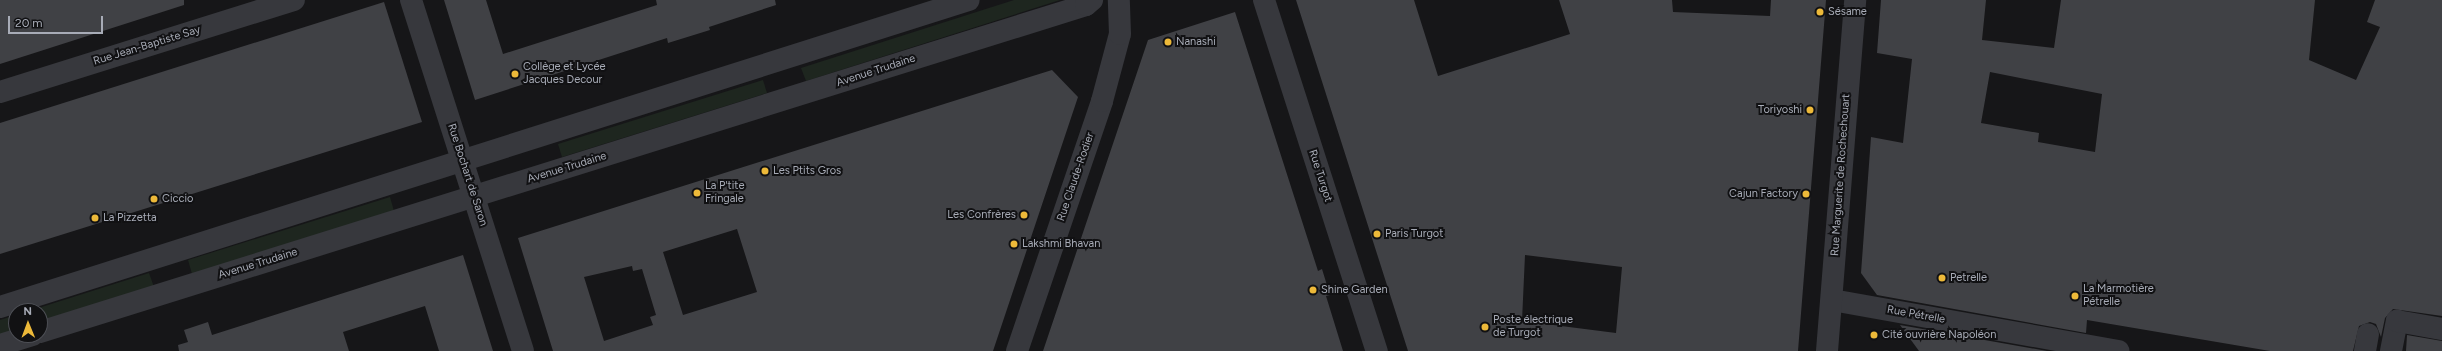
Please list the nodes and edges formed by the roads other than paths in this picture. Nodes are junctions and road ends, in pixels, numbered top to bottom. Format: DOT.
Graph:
graph roads {
  1 [pos="294,0"];
  2 [pos="411,0"];
  3 [pos="969,0"];
  4 [pos="1092,0"];
  5 [pos="1119,0"];
  6 [pos="1264,0"];
  7 [pos="1855,0"];
  8 [pos="0,92"];
  9 [pos="462,161"];
  10 [pos="474,197"];
  11 [pos="1832,300"];
  12 [pos="0,307"];
  13 [pos="2442,329"];
  14 [pos="48,330"];
  15 [pos="523,351"];
  16 [pos="1017,351"];
  17 [pos="1377,351"];
  18 [pos="1828,351"];
  19 [pos="2118,351"];
  20 [pos="2391,351"];
  1 -- 8 [label="street, Rue Jean-Baptiste Say"];
  2 -- 9 [label="street, Rue Bochart de Saron"];
  3 -- 9 [label="street"];
  4 -- 10 [label="street, Avenue Trudaine"];
  5 -- 16 [label="street, Rue Claude-Rodier"];
  6 -- 17 [label="street, Rue Turgot"];
  7 -- 11 [label="street, Rue Marguerite de Rochechouart"];
  9 -- 10 [label="street, Rue Bochart de Saron"];
  9 -- 12 [label="street"];
  10 -- 14 [label="street, Avenue Trudaine"];
  10 -- 15 [label="street, Rue Bochart de Saron"];
  11 -- 18 [label="street, Rue Marguerite de Rochechouart"];
  11 -- 19 [label="street, Rue Pétrelle"];
  13 -- 20 [label="street"];
}
